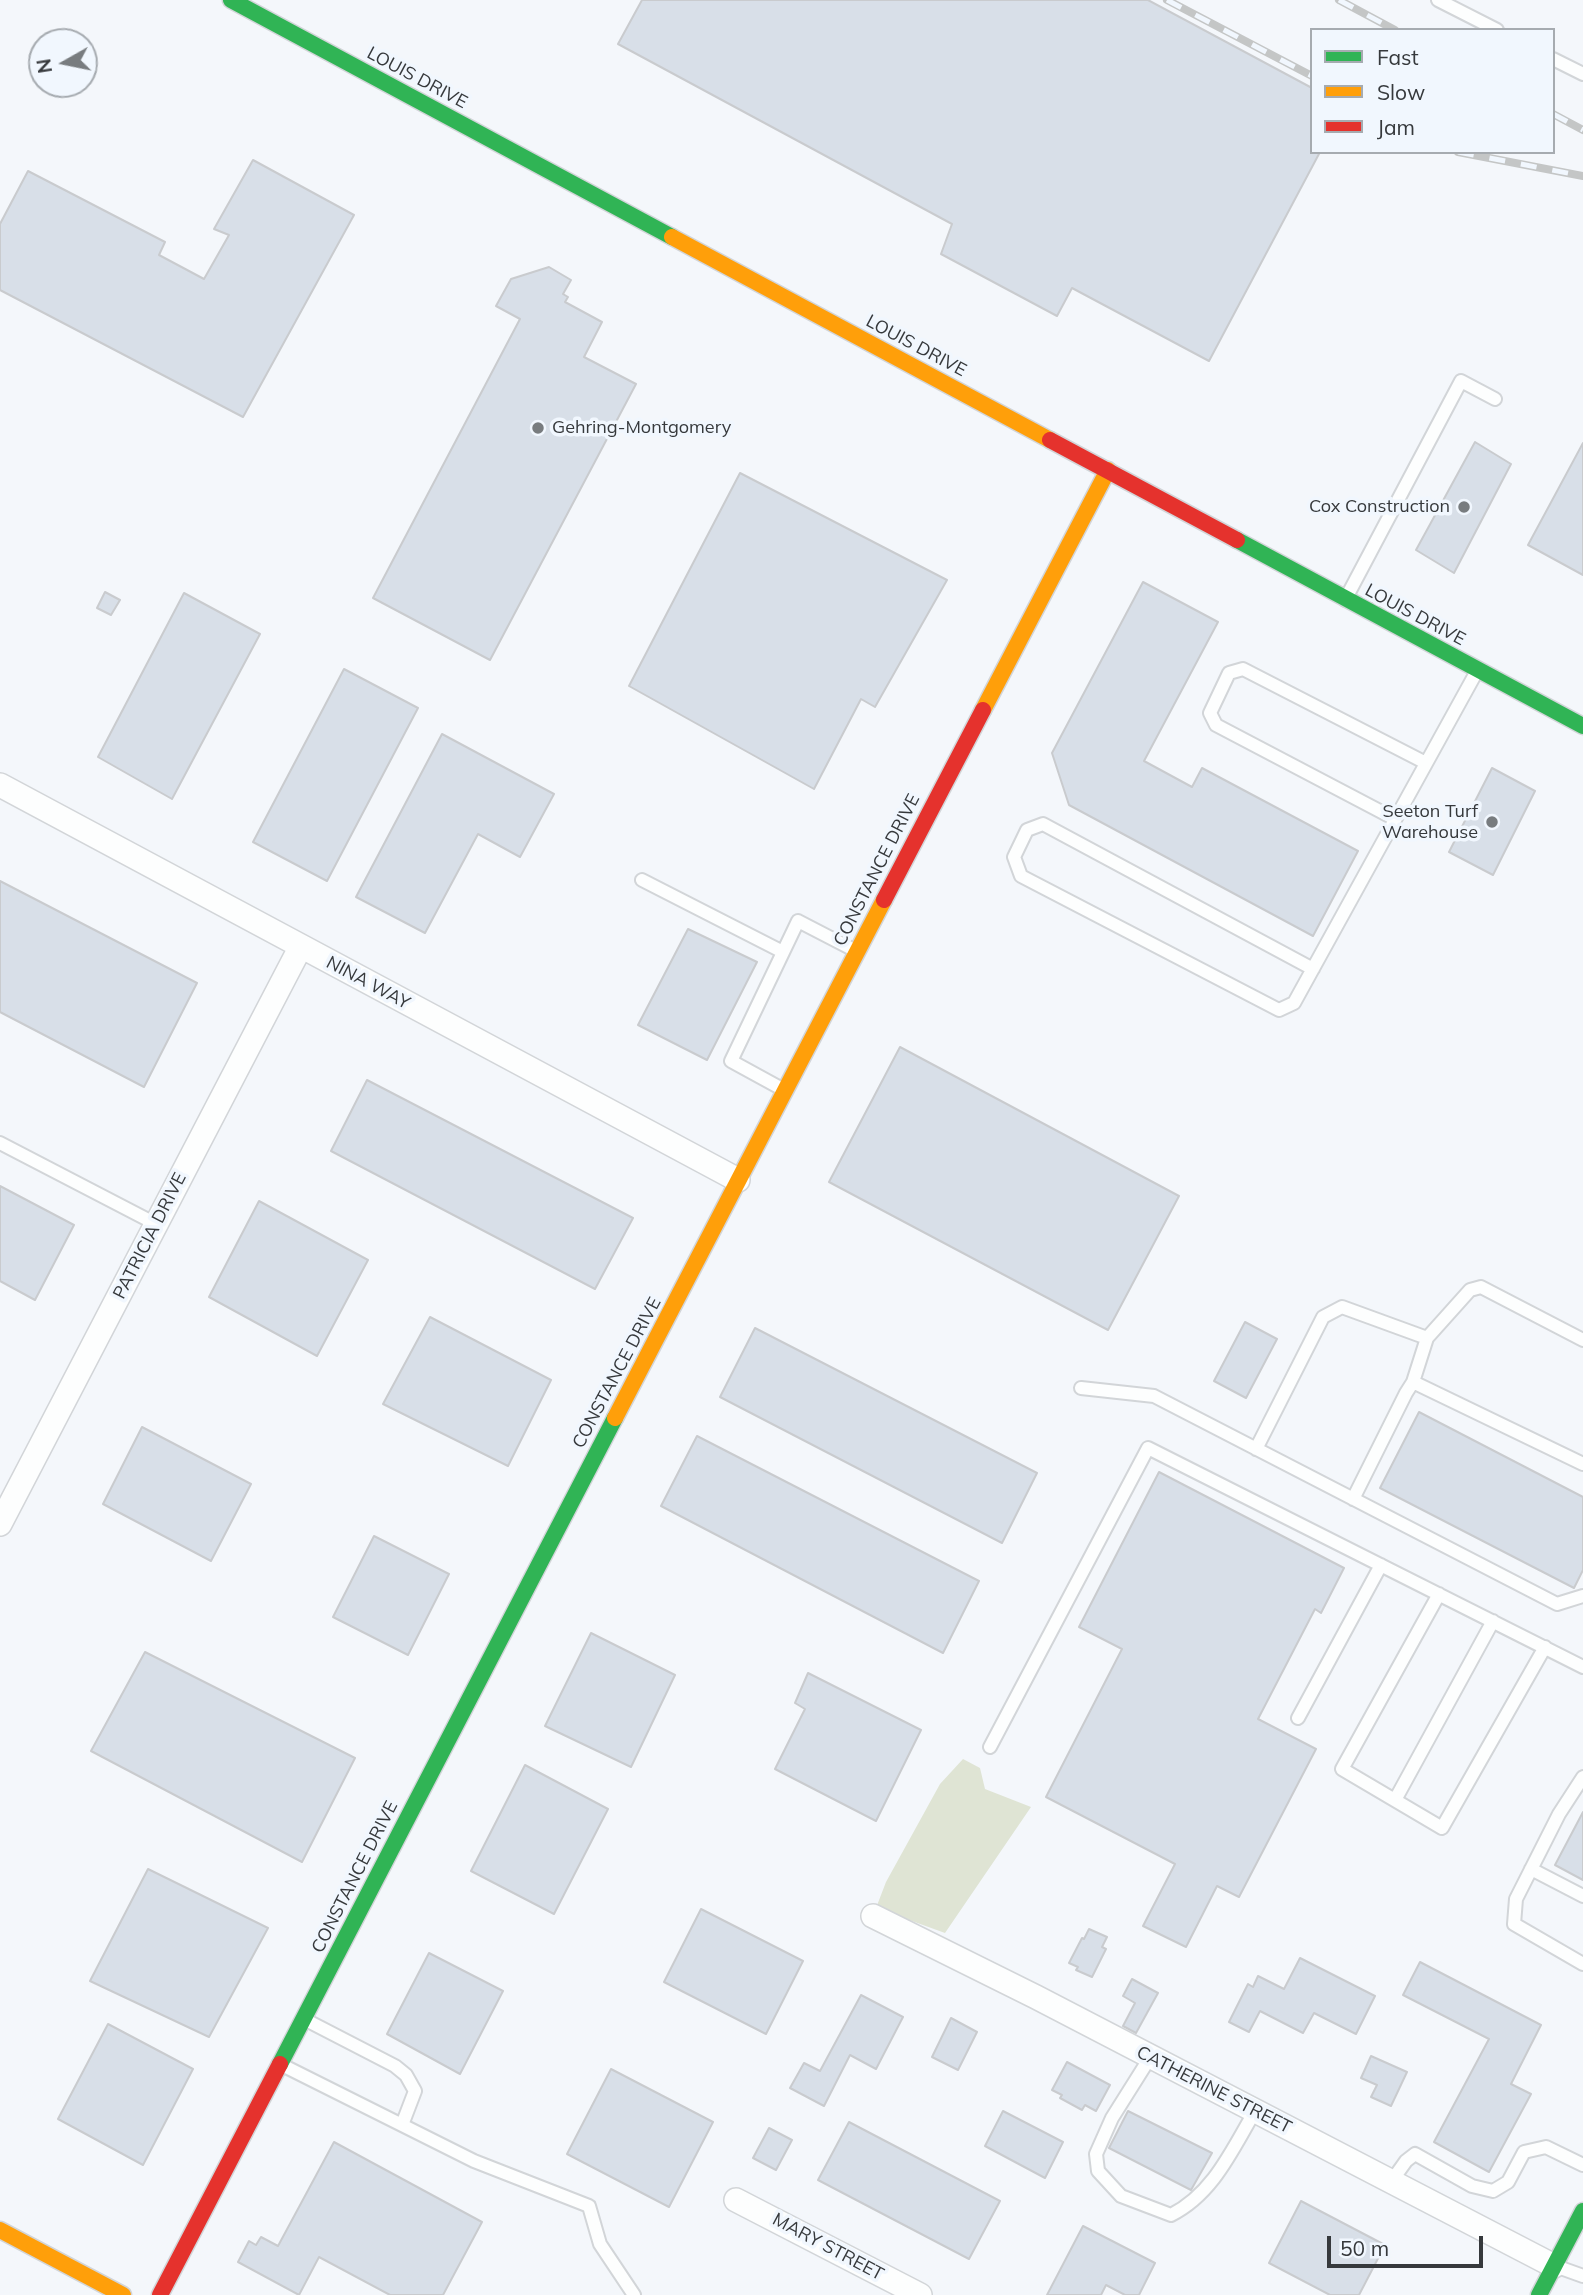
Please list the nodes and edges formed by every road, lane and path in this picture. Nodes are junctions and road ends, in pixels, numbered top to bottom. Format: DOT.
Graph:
graph roads {
  1 [pos="231,0"];
  2 [pos="1438,0"];
  3 [pos="1493,28"];
  4 [pos="1555,60"];
  5 [pos="1583,74"];
  6 [pos="1495,398"];
  7 [pos="1108,470"];
  8 [pos="1345,600"];
  9 [pos="1477,670"];
  10 [pos="1583,726"];
  11 [pos="1426,763"];
  12 [pos="0,785"];
  13 [pos="1395,819"];
  14 [pos="642,880"];
  15 [pos="300,948"];
  16 [pos="857,951"];
  17 [pos="783,952"];
  18 [pos="1312,969"];
  19 [pos="784,1090"];
  20 [pos="0,1143"];
  21 [pos="738,1180"];
  22 [pos="156,1224"];
  23 [pos="1427,1338"];
  24 [pos="1583,1340"];
  25 [pos="1413,1382"];
  26 [pos="1081,1388"];
  27 [pos="1256,1448"];
  28 [pos="1583,1464"];
  29 [pos="1353,1499"];
  30 [pos="0,1524"];
  31 [pos="1381,1565"];
  32 [pos="1439,1594"];
  33 [pos="1583,1596"];
  34 [pos="1493,1621"];
  35 [pos="1545,1647"];
  36 [pos="1583,1667"];
  37 [pos="1298,1718"];
  38 [pos="990,1747"];
  39 [pos="1583,1777"];
  40 [pos="1395,1800"];
  41 [pos="1531,1869"];
  42 [pos="1583,1896"];
  43 [pos="873,1916"];
  44 [pos="1583,1964"];
  45 [pos="304,2018"];
  46 [pos="1150,2056"];
  47 [pos="280,2064"];
  48 [pos="1255,2111"];
  49 [pos="402,2125"];
  50 [pos="1583,2165"];
  51 [pos="1391,2182"];
  52 [pos="736,2200"];
  53 [pos="1583,2211"];
  54 [pos="0,2230"];
  55 [pos="1554,2266"];
  56 [pos="1583,2276"];
  57 [pos="123,2295"];
  58 [pos="160,2295"];
  59 [pos="634,2295"];
  60 [pos="920,2295"];
  61 [pos="1539,2295"];
  1 -- 7 [label="street, LOUIS DRIVE"];
  2 -- 3 [label="lane"];
  4 -- 5 [label="lane"];
  6 -- 8 [label="lane"];
  7 -- 8 [label="street, LOUIS DRIVE"];
  7 -- 16 [label="street, CONSTANCE DRIVE"];
  8 -- 9 [label="street, LOUIS DRIVE"];
  9 -- 10 [label="street, LOUIS DRIVE"];
  9 -- 11 [label="lane"];
  11 -- 13 [label="lane"];
  11 -- 13 [label="lane"];
  12 -- 15 [label="street, NINA WAY"];
  13 -- 18 [label="lane"];
  14 -- 17 [label="lane"];
  15 -- 21 [label="street, NINA WAY"];
  15 -- 22 [label="street, PATRICIA DRIVE"];
  16 -- 17 [label="lane"];
  16 -- 19 [label="street, CONSTANCE DRIVE"];
  17 -- 19 [label="lane"];
  18 -- 18 [label="lane"];
  19 -- 21 [label="street, CONSTANCE DRIVE"];
  20 -- 22 [label="lane"];
  21 -- 45 [label="street, CONSTANCE DRIVE"];
  22 -- 30 [label="street, PATRICIA DRIVE"];
  23 -- 24 [label="lane"];
  23 -- 25 [label="lane"];
  23 -- 27 [label="lane"];
  25 -- 28 [label="lane"];
  25 -- 29 [label="lane"];
  26 -- 27 [label="lane"];
  27 -- 29 [label="lane"];
  29 -- 33 [label="lane"];
  31 -- 32 [label="lane"];
  31 -- 37 [label="lane"];
  31 -- 38 [label="lane"];
  32 -- 34 [label="lane"];
  32 -- 40 [label="lane"];
  34 -- 35 [label="lane"];
  34 -- 40 [label="lane"];
  35 -- 36 [label="lane"];
  35 -- 40 [label="lane"];
  39 -- 41 [label="lane"];
  41 -- 42 [label="lane"];
  41 -- 44 [label="lane"];
  43 -- 46 [label="street, CATHERINE STREET"];
  45 -- 47 [label="street, CONSTANCE DRIVE"];
  45 -- 49 [label="lane"];
  46 -- 48 [label="street, CATHERINE STREET"];
  46 -- 48 [label="lane"];
  47 -- 49 [label="lane"];
  47 -- 58 [label="street, CONSTANCE DRIVE"];
  48 -- 51 [label="street, CATHERINE STREET"];
  49 -- 59 [label="lane"];
  50 -- 51 [label="lane"];
  51 -- 55 [label="street, CATHERINE STREET"];
  52 -- 60 [label="street, MARY STREET"];
  53 -- 55 [label="street"];
  54 -- 57 [label="street"];
  55 -- 56 [label="lane"];
  55 -- 61 [label="street"];
}
